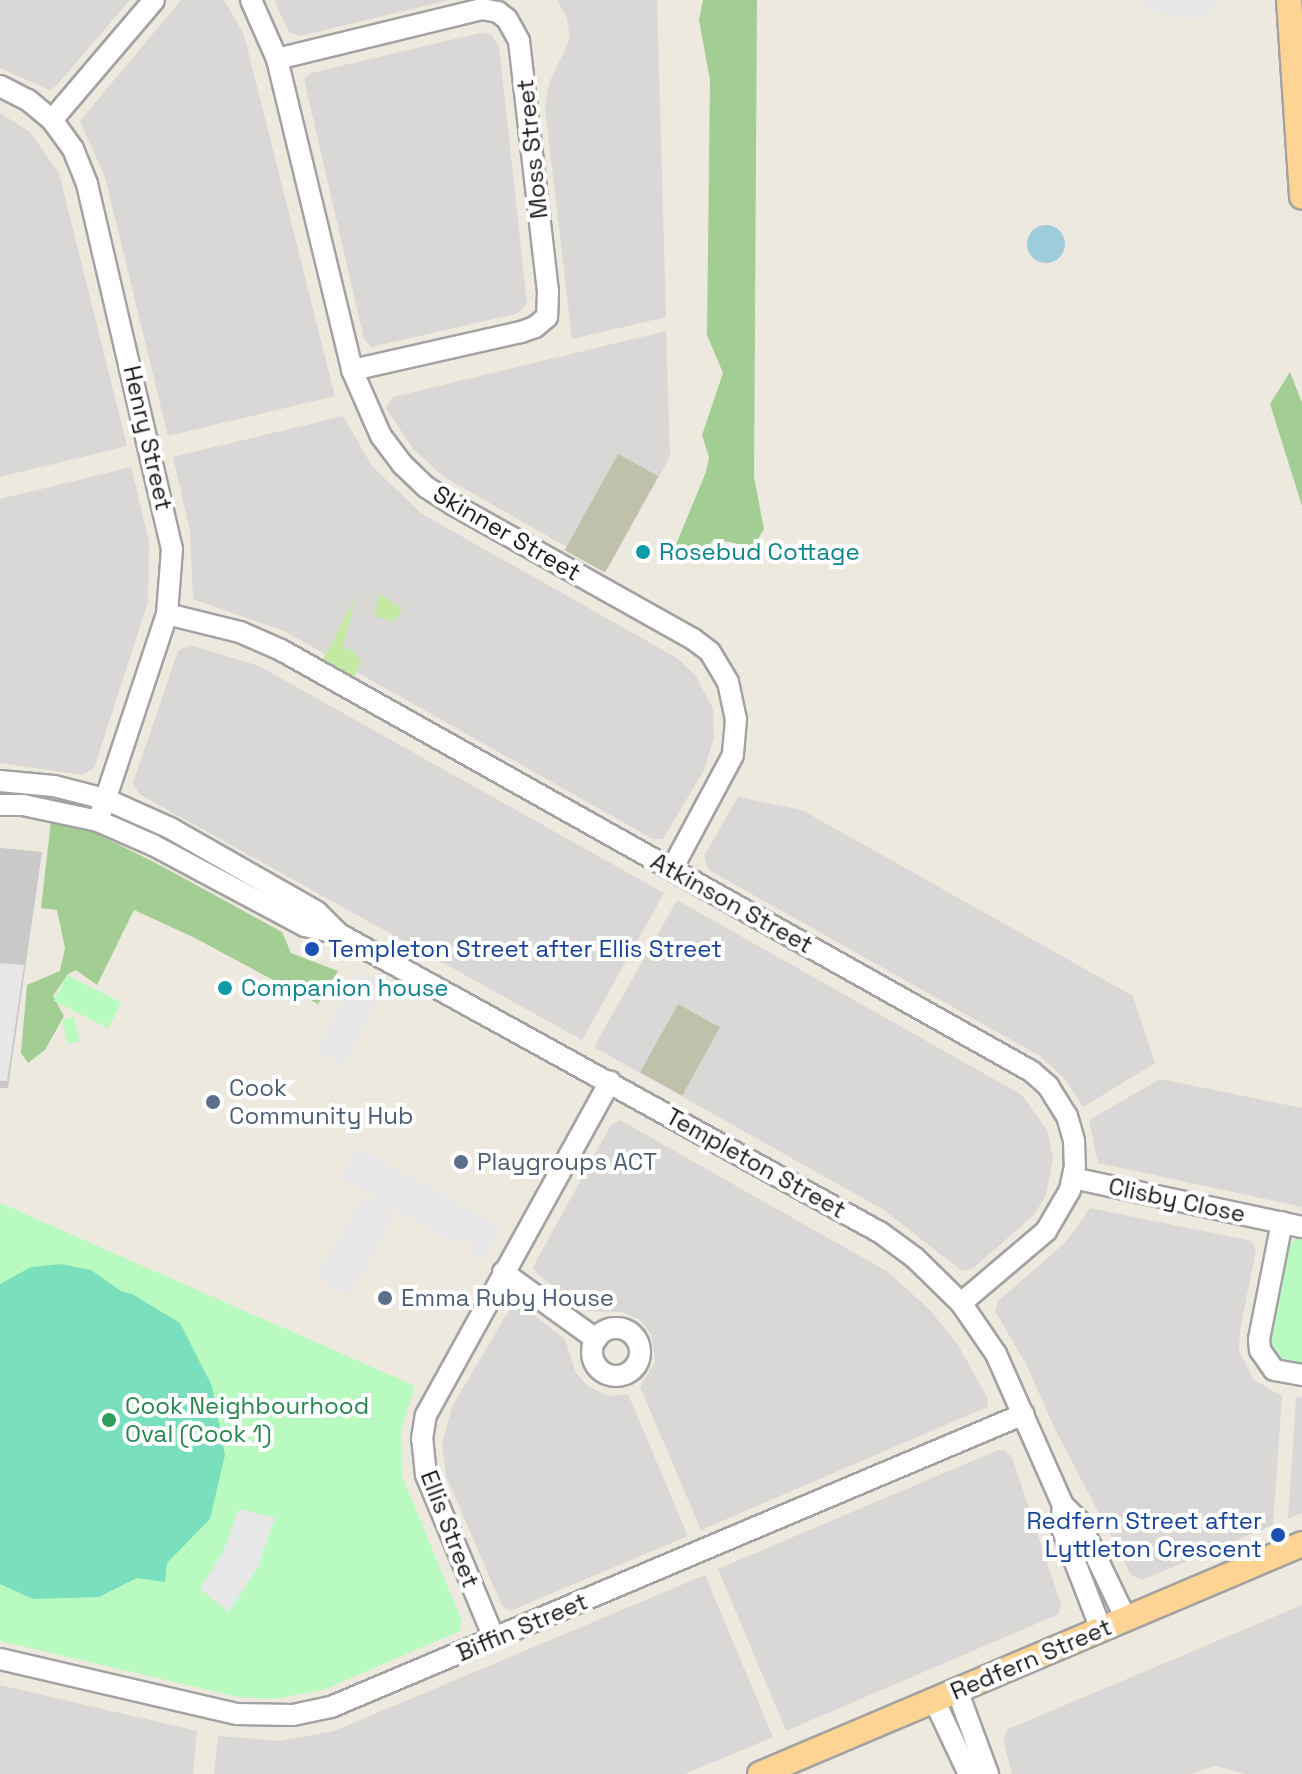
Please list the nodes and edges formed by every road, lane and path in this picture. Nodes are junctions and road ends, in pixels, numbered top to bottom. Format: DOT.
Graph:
graph roads {
  1 [pos="154,0"];
  2 [pos="251,0"];
  3 [pos="1289,0"];
  4 [pos="277,59"];
  5 [pos="0,86"];
  6 [pos="52,120"];
  7 [pos="1302,197"];
  8 [pos="352,370"];
  9 [pos="167,614"];
  10 [pos="0,781"];
  11 [pos="105,799"];
  12 [pos="0,805"];
  13 [pos="98,821"];
  14 [pos="672,869"];
  15 [pos="339,934"];
  16 [pos="610,1081"];
  17 [pos="1073,1178"];
  18 [pos="1292,1224"];
  19 [pos="503,1272"];
  20 [pos="961,1303"];
  21 [pos="596,1339"];
  22 [pos="1302,1375"];
  23 [pos="1024,1414"];
  24 [pos="1063,1505"];
  25 [pos="1302,1544"];
  26 [pos="1126,1619"];
  27 [pos="1101,1629"];
  28 [pos="494,1638"];
  29 [pos="0,1659"];
  30 [pos="957,1690"];
  31 [pos="934,1700"];
  32 [pos="760,1774"];
  33 [pos="969,1774"];
  34 [pos="988,1774"];
  1 -- 6 [label="street"];
  2 -- 4 [label="street, Skinner Street"];
  3 -- 7 [label="main road"];
  4 -- 8 [label="street, Skinner Street"];
  4 -- 8 [label="street, Moss Street"];
  5 -- 6 [label="street, Henry Street"];
  6 -- 9 [label="street, Henry Street"];
  8 -- 14 [label="street, Skinner Street"];
  9 -- 11 [label="street, Henry Street"];
  9 -- 14 [label="street, Atkinson Street"];
  10 -- 11 [label="street, Templeton Street"];
  11 -- 13 [label="street, Henry Street"];
  11 -- 15 [label="street, Templeton Street"];
  12 -- 13 [label="street, Templeton Street"];
  13 -- 15 [label="street, Templeton Street"];
  14 -- 17 [label="street, Atkinson Street"];
  15 -- 16 [label="street, Templeton Street"];
  16 -- 19 [label="street, Ellis Street"];
  16 -- 20 [label="street, Templeton Street"];
  17 -- 18 [label="street, Clisby Close"];
  17 -- 20 [label="street, Atkinson Street"];
  18 -- 22 [label="street, Clisby Close"];
  19 -- 21 [label="street"];
  19 -- 28 [label="street, Ellis Street"];
  20 -- 23 [label="street, Templeton Street"];
  23 -- 24 [label="street, Templeton Street"];
  23 -- 28 [label="street, Biffin Street"];
  24 -- 26 [label="street, Templeton Street"];
  24 -- 27 [label="street, Templeton Street"];
  25 -- 26 [label="main road, Redfern Street"];
  26 -- 27 [label="main road, Redfern Street"];
  27 -- 30 [label="main road, Redfern Street"];
  28 -- 29 [label="street, Biffin Street"];
  30 -- 31 [label="main road, Redfern Street"];
  30 -- 34 [label="street"];
  31 -- 32 [label="main road, Redfern Street"];
  31 -- 33 [label="street"];
}
